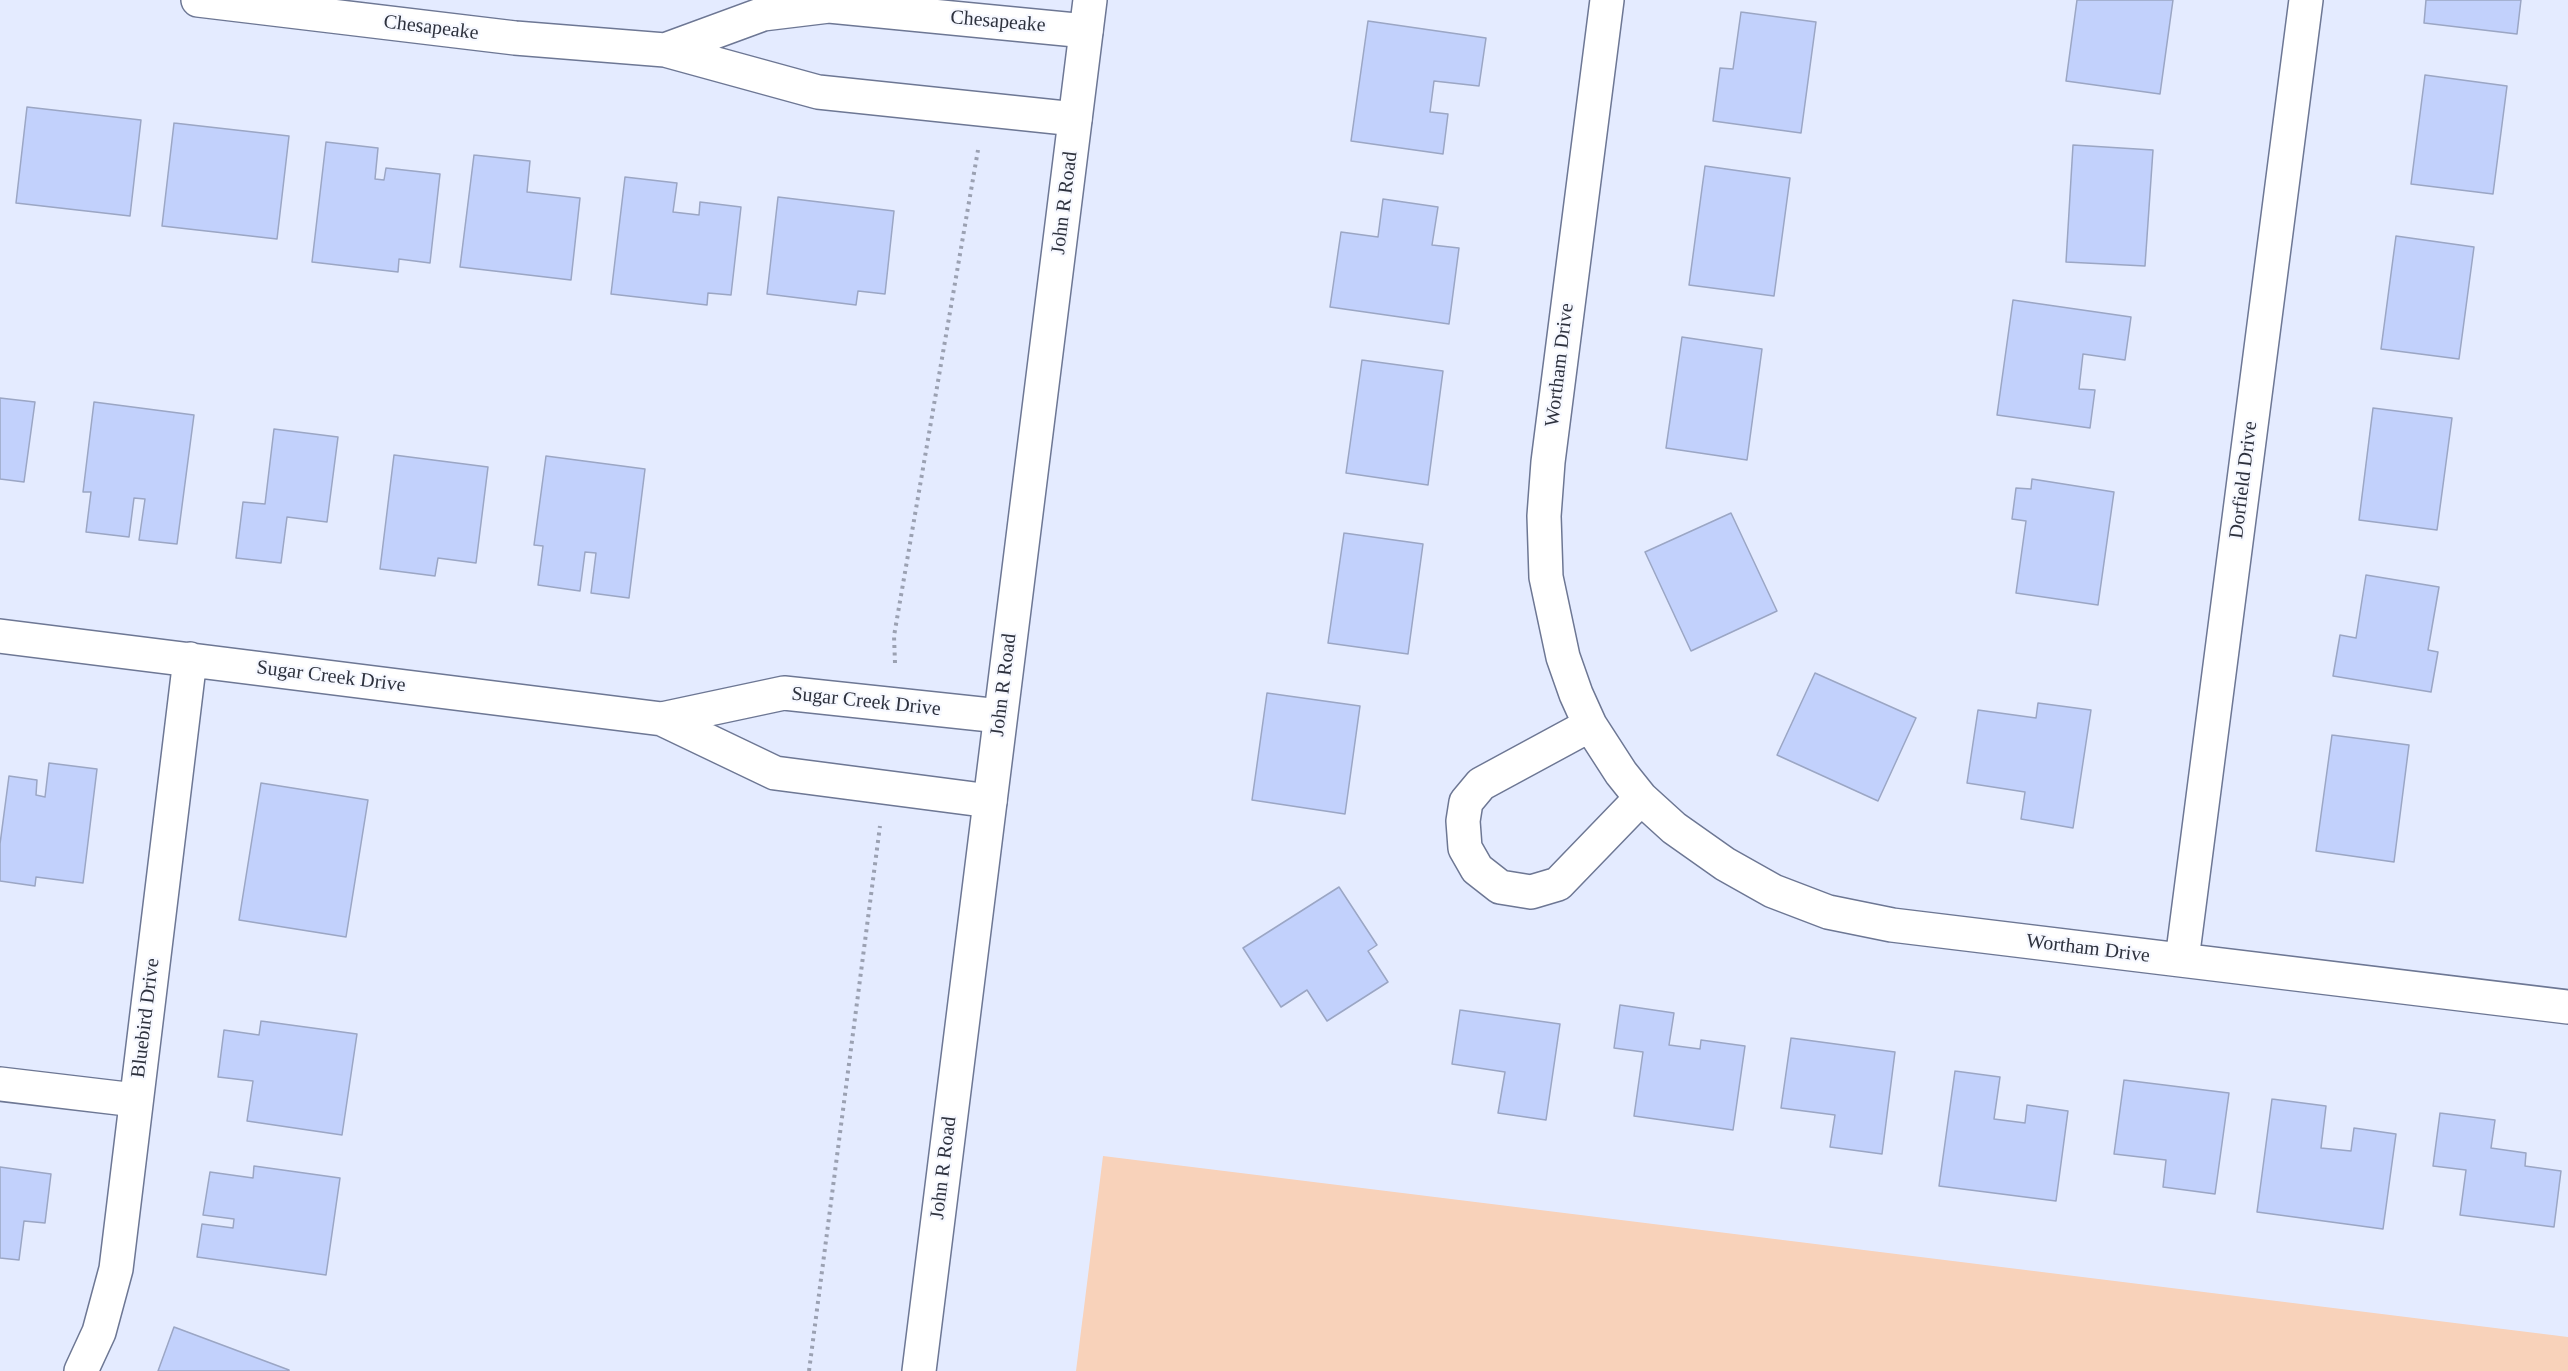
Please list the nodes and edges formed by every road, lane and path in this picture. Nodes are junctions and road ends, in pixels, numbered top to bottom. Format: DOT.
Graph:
graph roads {
  1 [pos="198,0"];
  2 [pos="1607,0"];
  3 [pos="2306,0"];
  4 [pos="1088,15"];
  5 [pos="665,51"];
  6 [pos="1075,119"];
  7 [pos="0,636"];
  8 [pos="190,659"];
  9 [pos="1000,716"];
  10 [pos="662,719"];
  11 [pos="1590,725"];
  12 [pos="1641,798"];
  13 [pos="990,801"];
  14 [pos="2182,960"];
  15 [pos="2568,1007"];
  16 [pos="0,1084"];
  17 [pos="135,1100"];
  18 [pos="81,1371"];
  19 [pos="919,1371"];
  1 -- 5 [label="street, Chesapeake"];
  2 -- 11 [label="street, Wortham Drive"];
  3 -- 14 [label="street, Dorfield Drive"];
  4 -- 5 [label="street, Chesapeake"];
  4 -- 6 [label="street, John R Road"];
  5 -- 6 [label="street, Chesapeake"];
  6 -- 9 [label="street, John R Road"];
  7 -- 8 [label="street, Sugar Creek Drive"];
  8 -- 10 [label="street, Sugar Creek Drive"];
  8 -- 17 [label="street, Bluebird Drive"];
  9 -- 10 [label="street, Sugar Creek Drive"];
  9 -- 13 [label="street, John R Road"];
  10 -- 13 [label="street, Sugar Creek Drive"];
  11 -- 12 [label="street, Wortham Drive"];
  11 -- 12 [label="street"];
  12 -- 14 [label="street, Wortham Drive"];
  13 -- 19 [label="street, John R Road"];
  14 -- 15 [label="street, Wortham Drive"];
  16 -- 17 [label="street"];
  17 -- 18 [label="street, Bluebird Drive"];
}
